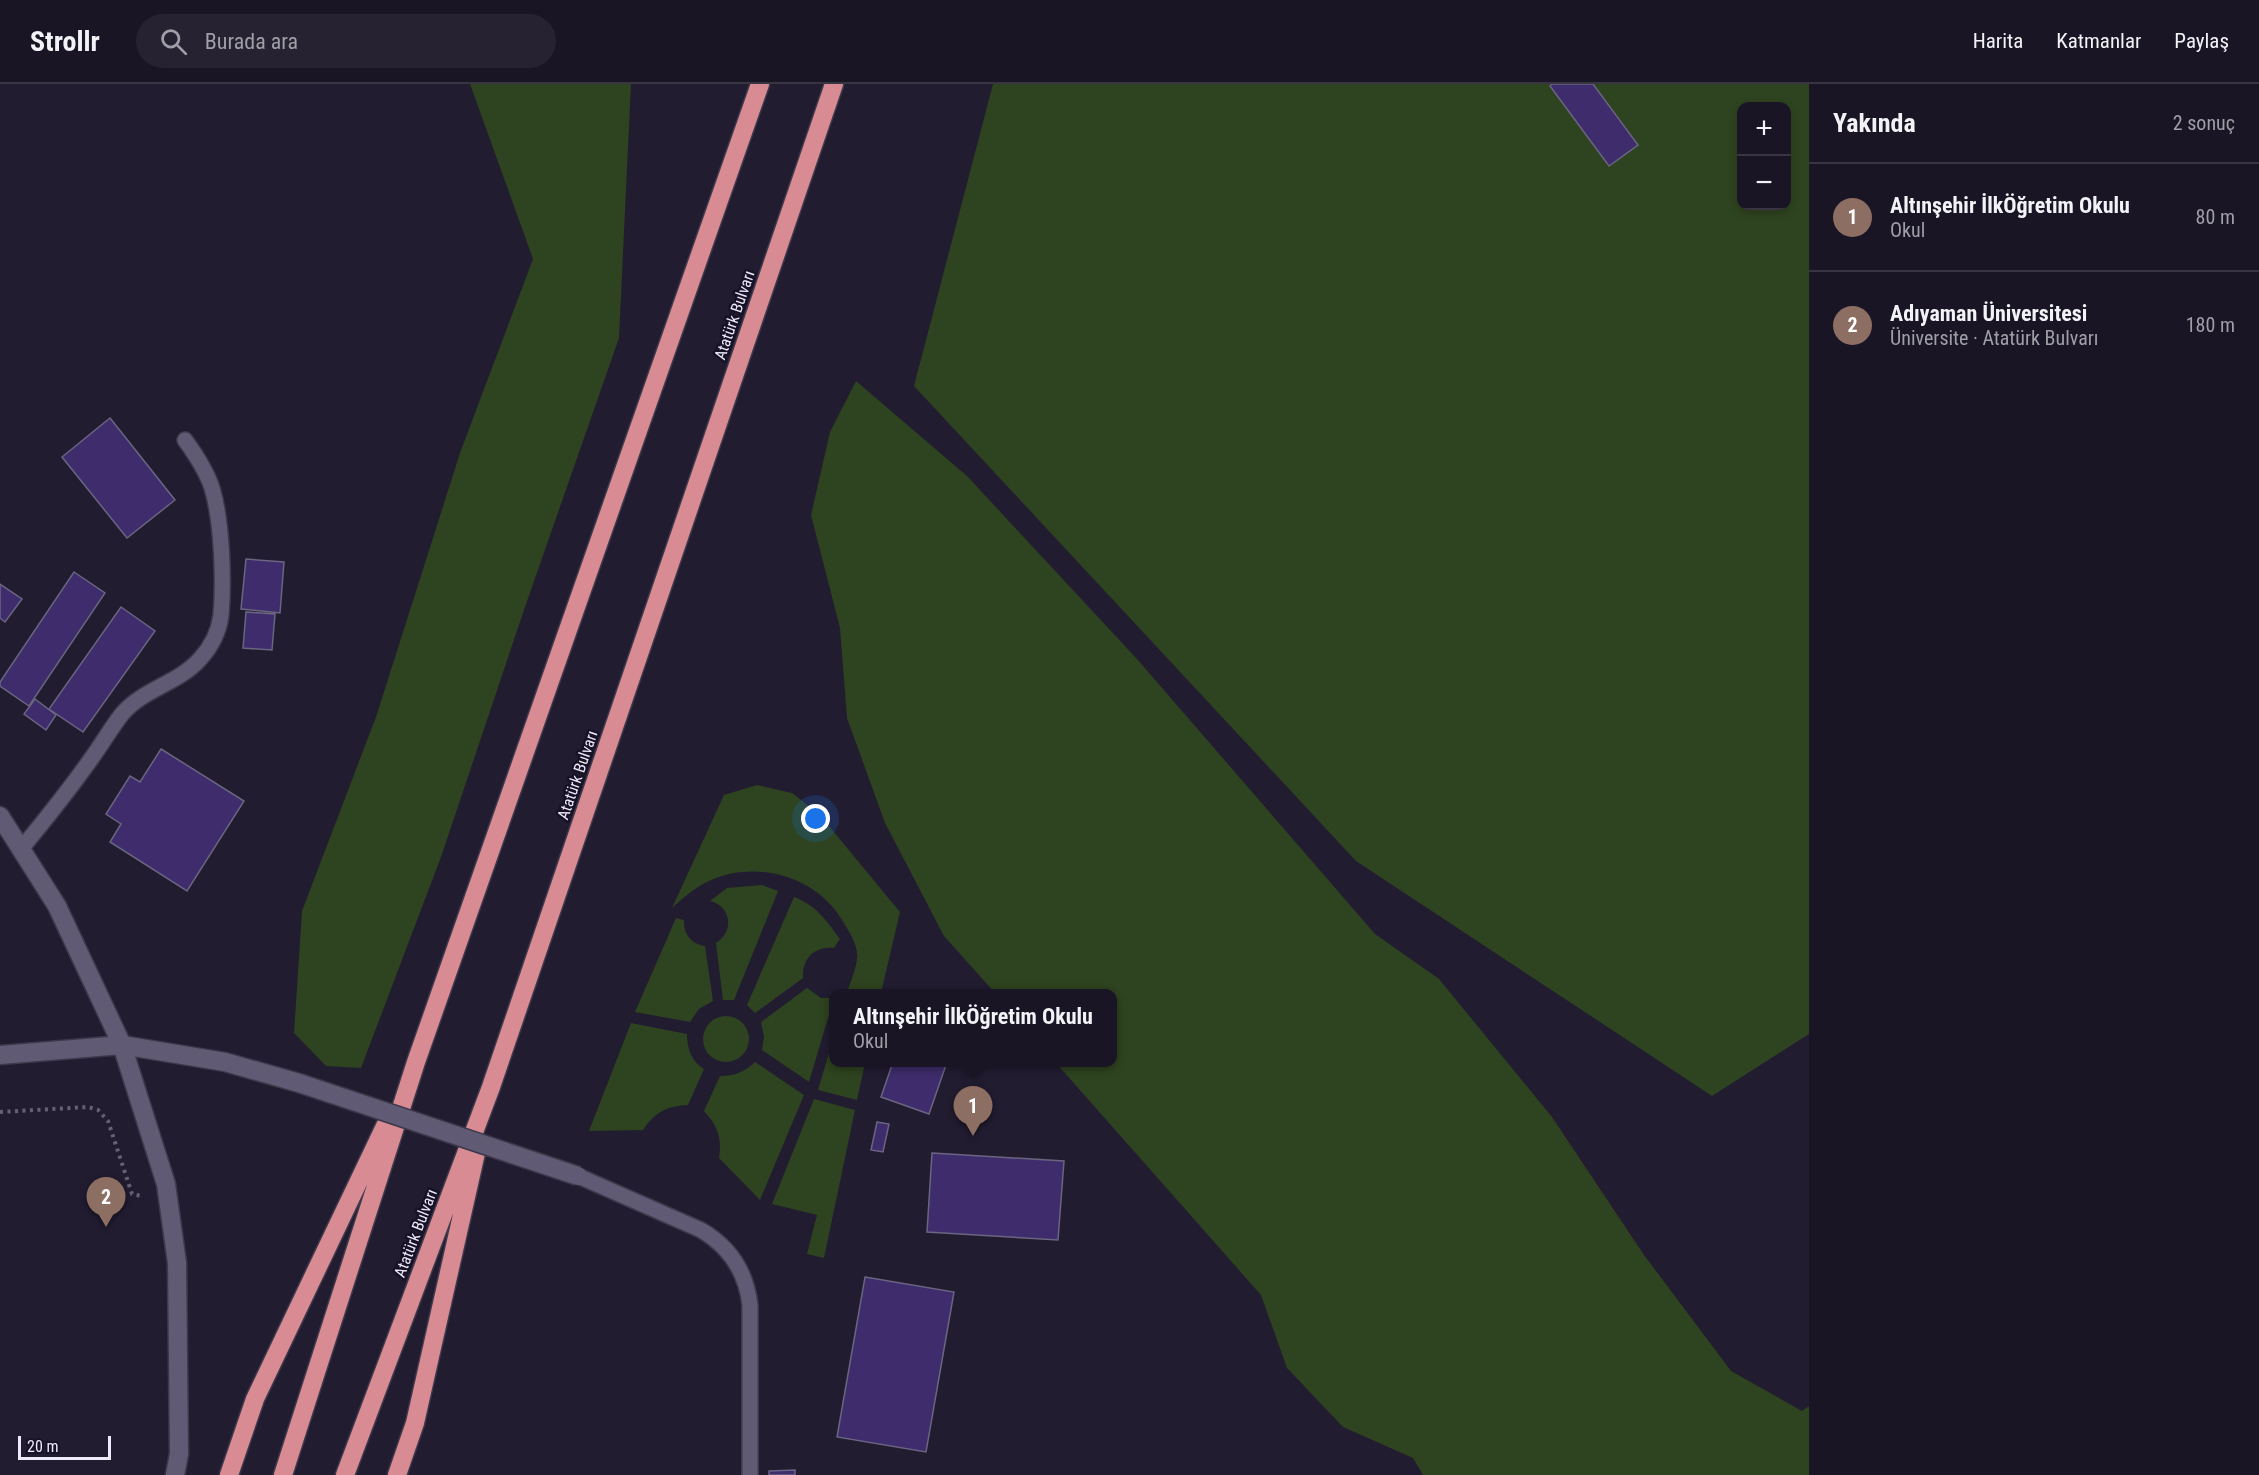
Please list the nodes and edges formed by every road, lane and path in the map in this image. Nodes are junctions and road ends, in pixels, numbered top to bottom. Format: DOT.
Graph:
graph roads {
  1 [pos="760,84"];
  2 [pos="834,84"];
  3 [pos="185,440"];
  4 [pos="0,816"];
  5 [pos="21,849"];
  6 [pos="122,1045"];
  7 [pos="0,1055"];
  8 [pos="416,1062"];
  9 [pos="491,1087"];
  10 [pos="0,1112"];
  11 [pos="578,1176"];
  12 [pos="168,1201"];
  13 [pos="175,1475"];
  14 [pos="229,1475"];
  15 [pos="283,1475"];
  16 [pos="345,1475"];
  17 [pos="397,1475"];
  18 [pos="750,1475"];
  1 -- 8 [label="highway"];
  2 -- 9 [label="highway, Atatürk Bulvarı"];
  3 -- 5 [label="lane"];
  4 -- 5 [label="street"];
  5 -- 6 [label="street"];
  6 -- 7 [label="street"];
  6 -- 11 [label="street, bridge"];
  6 -- 12 [label="street"];
  8 -- 14 [label="highway"];
  8 -- 15 [label="highway"];
  9 -- 16 [label="highway, Atatürk Bulvarı"];
  9 -- 17 [label="highway"];
  10 -- 12 [label="path"];
  11 -- 18 [label="lane"];
  12 -- 13 [label="street"];
}
